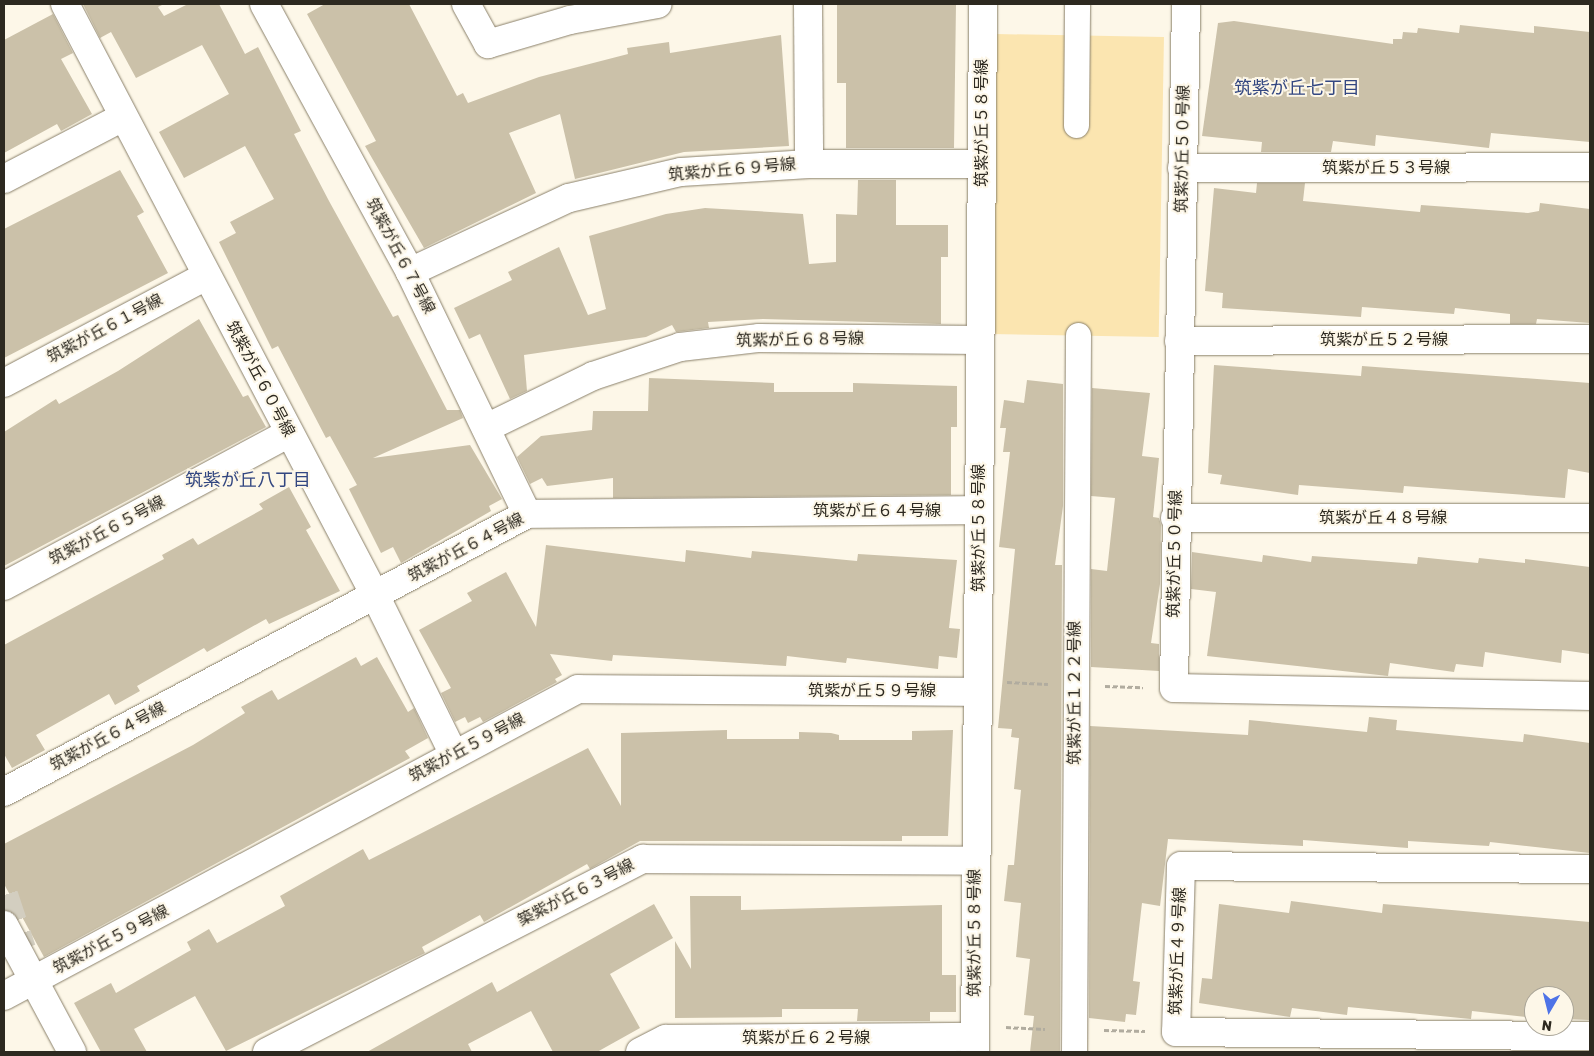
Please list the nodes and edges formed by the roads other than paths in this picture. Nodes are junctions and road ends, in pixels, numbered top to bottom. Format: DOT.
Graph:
graph roads {
  1 [pos="65,4"];
  2 [pos="264,4"];
  3 [pos="466,4"];
  4 [pos="658,4"];
  5 [pos="808,4"];
  6 [pos="983,4"];
  7 [pos="1076,4"];
  8 [pos="1186,4"];
  9 [pos="123,116"];
  10 [pos="1076,125"];
  11 [pos="809,164"];
  12 [pos="981,164"];
  13 [pos="1590,167"];
  14 [pos="1182,168"];
  15 [pos="4,179"];
  16 [pos="410,272"];
  17 [pos="206,276"];
  18 [pos="1078,335"];
  19 [pos="980,340"];
  20 [pos="1590,340"];
  21 [pos="1178,341"];
  22 [pos="4,383"];
  23 [pos="486,428"];
  24 [pos="289,433"];
  25 [pos="979,510"];
  26 [pos="527,514"];
  27 [pos="1175,518"];
  28 [pos="1590,518"];
  29 [pos="4,586"];
  30 [pos="376,597"];
  31 [pos="978,692"];
  32 [pos="1590,696"];
  33 [pos="454,755"];
  34 [pos="4,792"];
  35 [pos="976,861"];
  36 [pos="1590,869"];
  37 [pos="4,925"];
  38 [pos="34,982"];
  39 [pos="4,996"];
  40 [pos="1590,1036"];
  41 [pos="975,1045"];
  42 [pos="72,1052"];
  43 [pos="267,1052"];
  44 [pos="640,1052"];
  45 [pos="1074,1052"];
  1 -- 9 [label="street, 筑紫が丘６０号線"];
  2 -- 16 [label="street, 筑紫が丘６７号線"];
  3 -- 4 [label="street"];
  5 -- 11 [label="street"];
  6 -- 12 [label="street, 筑紫が丘５８号線"];
  7 -- 10 [label="street"];
  8 -- 14 [label="street, 筑紫が丘５０号線"];
  9 -- 15 [label="street"];
  9 -- 17 [label="street, 筑紫が丘６０号線"];
  11 -- 12 [label="street, 筑紫が丘６９号線"];
  11 -- 16 [label="street, 筑紫が丘６９号線"];
  12 -- 19 [label="street, 筑紫が丘５８号線"];
  13 -- 14 [label="street, 筑紫が丘５３号線"];
  14 -- 21 [label="street, 筑紫が丘５０号線"];
  16 -- 23 [label="street, 筑紫が丘６７号線"];
  17 -- 22 [label="street, 筑紫が丘６１号線"];
  17 -- 24 [label="street, 筑紫が丘６０号線"];
  18 -- 45 [label="street, 筑紫が丘１２２号線"];
  19 -- 23 [label="street, 筑紫が丘６８号線"];
  19 -- 25 [label="street, 筑紫が丘５８号線"];
  20 -- 21 [label="street, 筑紫が丘５２号線"];
  21 -- 27 [label="street, 筑紫が丘５０号線"];
  23 -- 26 [label="street, 筑紫が丘６７号線"];
  24 -- 29 [label="street, 筑紫が丘６５号線"];
  24 -- 30 [label="street, 筑紫が丘６０号線"];
  25 -- 26 [label="street, 筑紫が丘６４号線"];
  25 -- 31 [label="street, 筑紫が丘５８号線"];
  26 -- 30 [label="street, 筑紫が丘６４号線"];
  27 -- 28 [label="street, 筑紫が丘４８号線"];
  27 -- 32 [label="street, 筑紫が丘５０号線"];
  30 -- 33 [label="street, 筑紫が丘６０号線"];
  30 -- 34 [label="street, 筑紫が丘６４号線"];
  31 -- 33 [label="street, 筑紫が丘５９号線"];
  31 -- 35 [label="street, 筑紫が丘５８号線"];
  33 -- 38 [label="street, 筑紫が丘５９号線"];
  35 -- 41 [label="street, 筑紫が丘５８号線"];
  35 -- 43 [label="street, 築紫が丘６３号線"];
  36 -- 40 [label="street, 筑紫が丘４９号線"];
  37 -- 38 [label="street"];
  38 -- 39 [label="street, 筑紫が丘５９号線"];
  38 -- 42 [label="street"];
  41 -- 44 [label="street, 筑紫が丘６２号線"];
}
